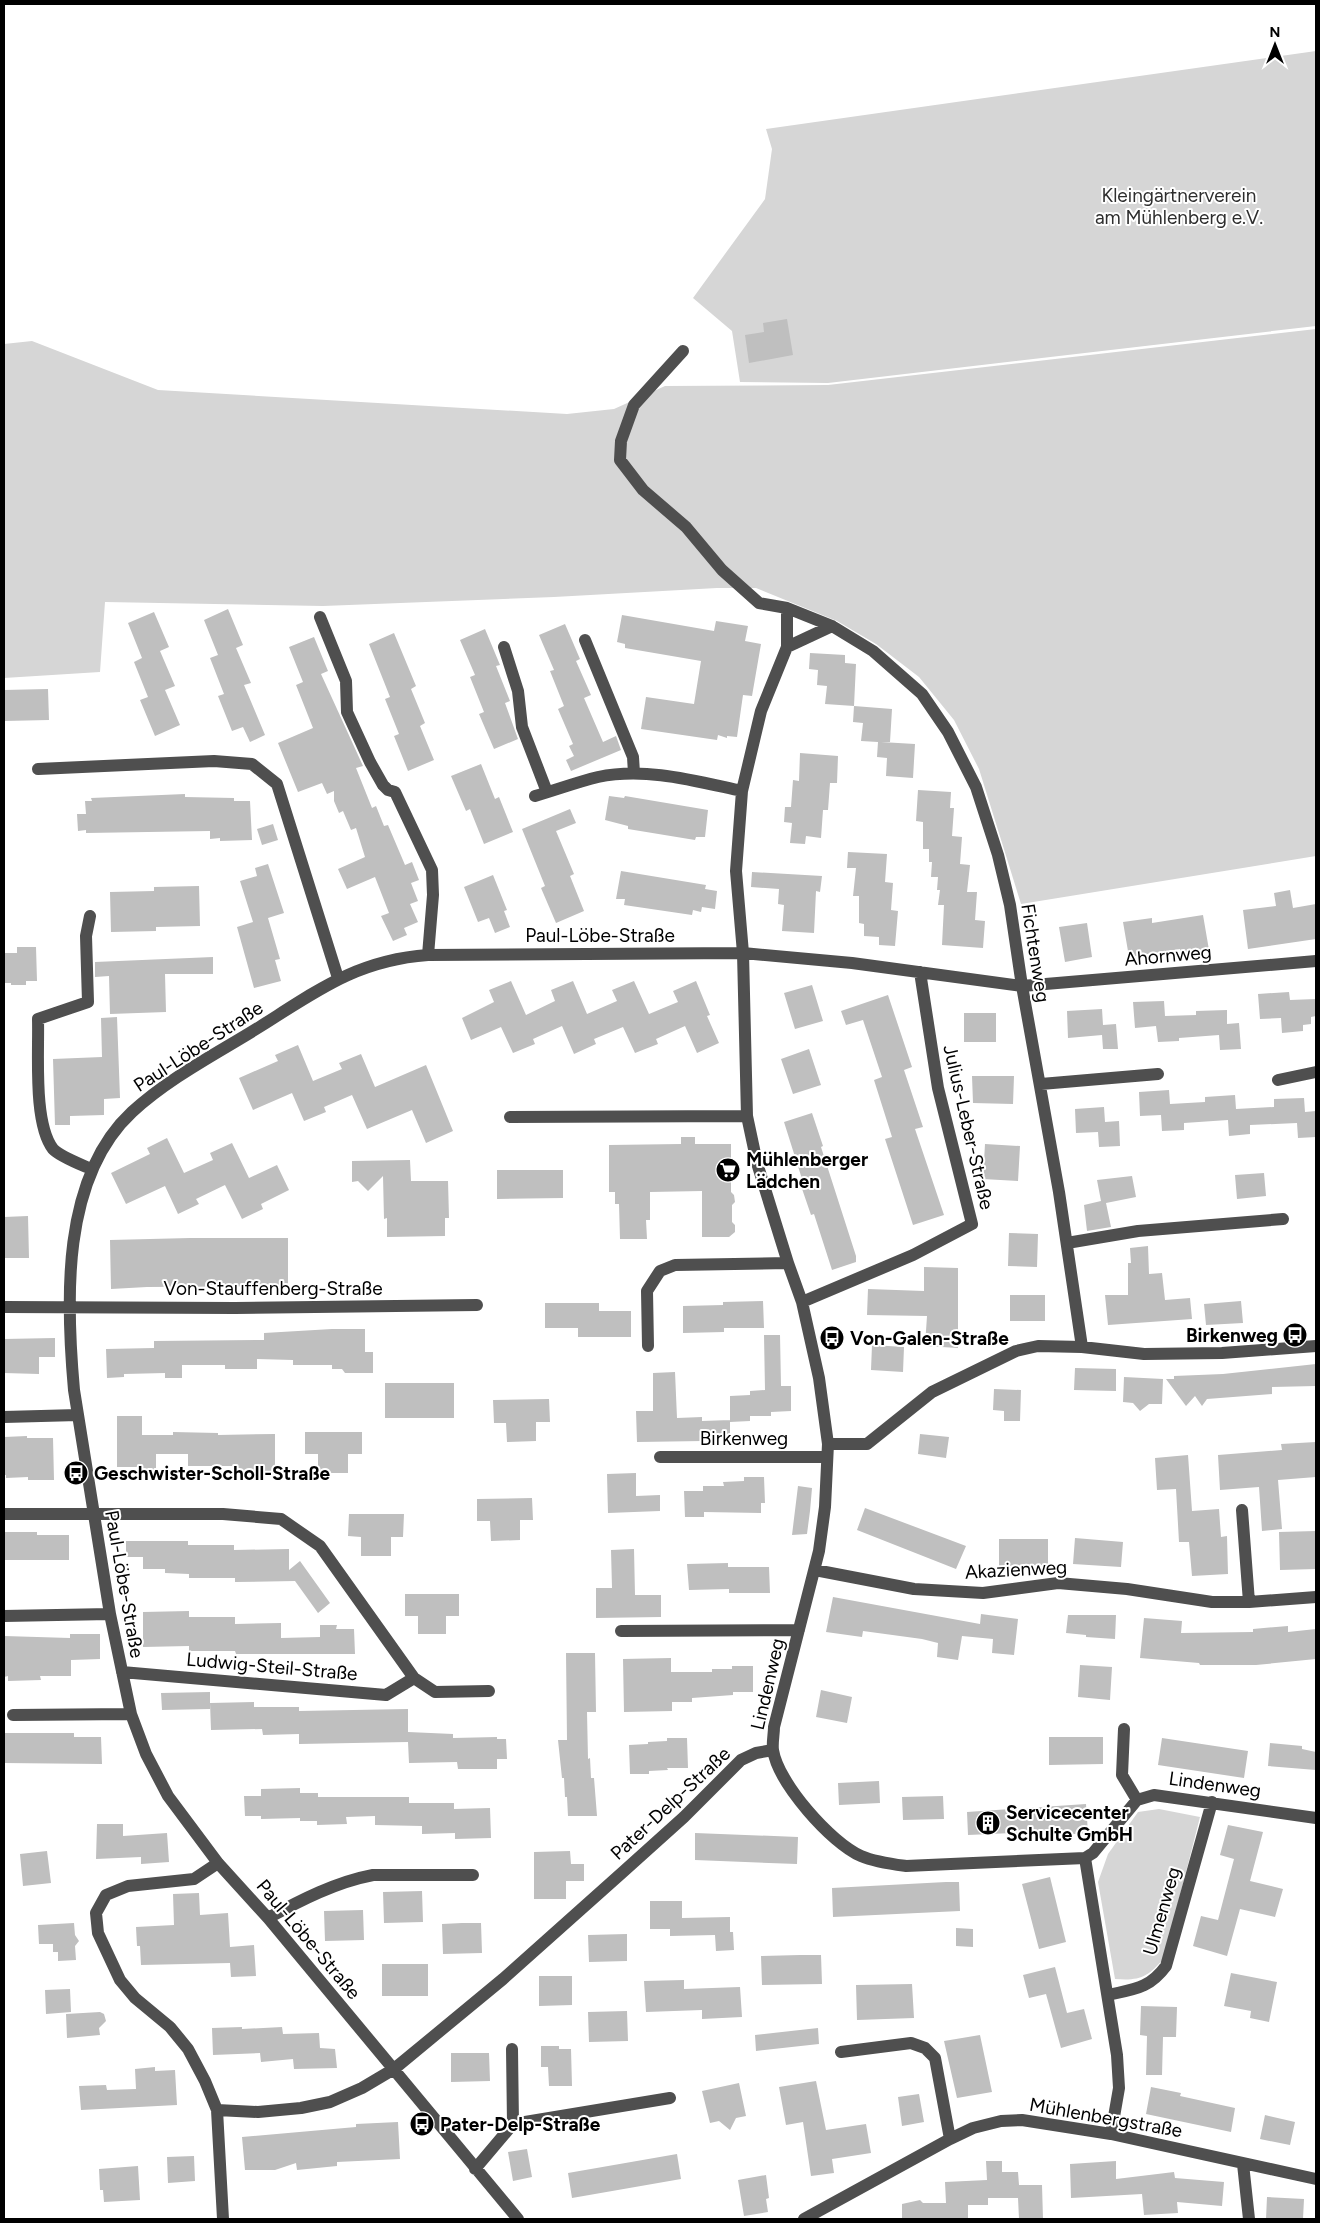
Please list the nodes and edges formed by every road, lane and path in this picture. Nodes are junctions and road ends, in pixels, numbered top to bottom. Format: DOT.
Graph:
graph roads {
  1 [pos="683,351"];
  2 [pos="787,608"];
  3 [pos="320,617"];
  4 [pos="832,626"];
  5 [pos="585,640"];
  6 [pos="504,647"];
  7 [pos="787,647"];
  8 [pos="38,769"];
  9 [pos="634,773"];
  10 [pos="742,791"];
  11 [pos="90,916"];
  12 [pos="743,953"];
  13 [pos="428,955"];
  14 [pos="1316,961"];
  15 [pos="920,972"];
  16 [pos="338,978"];
  17 [pos="1022,986"];
  18 [pos="1316,1072"];
  19 [pos="1158,1074"];
  20 [pos="1278,1080"];
  21 [pos="1041,1084"];
  22 [pos="747,1116"];
  23 [pos="510,1117"];
  24 [pos="91,1170"];
  25 [pos="1283,1219"];
  26 [pos="1067,1243"];
  27 [pos="788,1263"];
  28 [pos="802,1302"];
  29 [pos="477,1305"];
  30 [pos="4,1307"];
  31 [pos="70,1308"];
  32 [pos="648,1346"];
  33 [pos="1316,1346"];
  34 [pos="1082,1347"];
  35 [pos="78,1415"];
  36 [pos="4,1416"];
  37 [pos="828,1444"];
  38 [pos="660,1457"];
  39 [pos="827,1457"];
  40 [pos="1242,1510"];
  41 [pos="4,1514"];
  42 [pos="93,1514"];
  43 [pos="815,1570"];
  44 [pos="1316,1597"];
  45 [pos="1250,1602"];
  46 [pos="110,1614"];
  47 [pos="4,1616"];
  48 [pos="799,1630"];
  49 [pos="621,1631"];
  50 [pos="122,1672"];
  51 [pos="414,1678"];
  52 [pos="489,1691"];
  53 [pos="132,1714"];
  54 [pos="13,1715"];
  55 [pos="1124,1729"];
  56 [pos="773,1750"];
  57 [pos="1137,1800"];
  58 [pos="1212,1802"];
  59 [pos="1316,1818"];
  60 [pos="1085,1858"];
  61 [pos="218,1863"];
  62 [pos="473,1875"];
  63 [pos="268,1918"];
  64 [pos="1108,1995"];
  65 [pos="512,2050"];
  66 [pos="841,2052"];
  67 [pos="394,2069"];
  68 [pos="670,2098"];
  69 [pos="217,2110"];
  70 [pos="513,2124"];
  71 [pos="1111,2134"];
  72 [pos="950,2139"];
  73 [pos="1243,2164"];
  74 [pos="475,2169"];
  75 [pos="1316,2179"];
  76 [pos="222,2219"];
  77 [pos="518,2219"];
  78 [pos="804,2219"];
  79 [pos="1249,2219"];
  1 -- 2 [label="street, Fichtenweg"];
  2 -- 4 [label="street, Fichtenweg"];
  2 -- 7 [label="street"];
  3 -- 13 [label="street"];
  4 -- 7 [label="street"];
  4 -- 17 [label="street, Fichtenweg"];
  5 -- 9 [label="street"];
  6 -- 9 [label="street"];
  7 -- 10 [label="street"];
  8 -- 16 [label="street"];
  9 -- 10 [label="street"];
  10 -- 12 [label="street"];
  11 -- 24 [label="street"];
  12 -- 13 [label="street, Paul-Löbe-Straße"];
  12 -- 15 [label="street, Paul-Löbe-Straße"];
  12 -- 22 [label="street"];
  13 -- 16 [label="street, Paul-Löbe-Straße"];
  14 -- 17 [label="street, Ahornweg"];
  15 -- 17 [label="street, Paul-Löbe-Straße"];
  15 -- 28 [label="street, Julius-Leber-Straße"];
  16 -- 24 [label="street, Paul-Löbe-Straße"];
  17 -- 21 [label="street, Fichtenweg"];
  18 -- 20 [label="street"];
  19 -- 21 [label="street"];
  21 -- 26 [label="street, Fichtenweg"];
  22 -- 23 [label="street"];
  22 -- 27 [label="street"];
  24 -- 31 [label="street, Paul-Löbe-Straße"];
  25 -- 26 [label="street"];
  26 -- 34 [label="street, Fichtenweg"];
  27 -- 28 [label="street"];
  27 -- 32 [label="street"];
  28 -- 37 [label="street"];
  29 -- 31 [label="street, Von-Stauffenberg-Straße"];
  30 -- 31 [label="street, Von-Stauffenberg-Straße"];
  31 -- 35 [label="street, Paul-Löbe-Straße"];
  33 -- 34 [label="street"];
  34 -- 37 [label="street"];
  35 -- 36 [label="street"];
  35 -- 42 [label="street, Paul-Löbe-Straße"];
  37 -- 39 [label="street"];
  38 -- 39 [label="street, Birkenweg"];
  39 -- 43 [label="street"];
  40 -- 45 [label="street"];
  41 -- 42 [label="street"];
  42 -- 46 [label="street, Paul-Löbe-Straße"];
  42 -- 51 [label="street"];
  43 -- 45 [label="street, Akazienweg"];
  43 -- 48 [label="street, Lindenweg"];
  44 -- 45 [label="street, Akazienweg"];
  46 -- 47 [label="street"];
  46 -- 50 [label="street, Paul-Löbe-Straße"];
  48 -- 49 [label="street, Lindenweg"];
  48 -- 56 [label="street, Lindenweg"];
  50 -- 51 [label="street, Ludwig-Steil-Straße"];
  50 -- 53 [label="street, Paul-Löbe-Straße"];
  51 -- 52 [label="street"];
  53 -- 54 [label="street"];
  53 -- 61 [label="street, Paul-Löbe-Straße"];
  55 -- 57 [label="street"];
  56 -- 60 [label="street, Lindenweg"];
  56 -- 67 [label="street, Pater-Delp-Straße"];
  57 -- 58 [label="street, Lindenweg"];
  57 -- 60 [label="street"];
  58 -- 59 [label="street, Lindenweg"];
  58 -- 64 [label="street, Ulmenweg"];
  60 -- 64 [label="street"];
  61 -- 63 [label="street, Paul-Löbe-Straße"];
  61 -- 69 [label="street"];
  62 -- 63 [label="street"];
  63 -- 67 [label="street, Paul-Löbe-Straße"];
  64 -- 71 [label="street"];
  65 -- 70 [label="street"];
  66 -- 72 [label="street"];
  67 -- 69 [label="street, Pater-Delp-Straße"];
  67 -- 74 [label="street, Paul-Löbe-Straße"];
  68 -- 70 [label="street"];
  69 -- 76 [label="street"];
  70 -- 74 [label="street"];
  71 -- 72 [label="street, Mühlenbergstraße"];
  71 -- 73 [label="street, Mühlenbergstraße"];
  72 -- 78 [label="street, Mühlenbergstraße"];
  73 -- 75 [label="street, Mühlenbergstraße"];
  73 -- 79 [label="street"];
  74 -- 77 [label="street, Paul-Löbe-Straße"];
}
